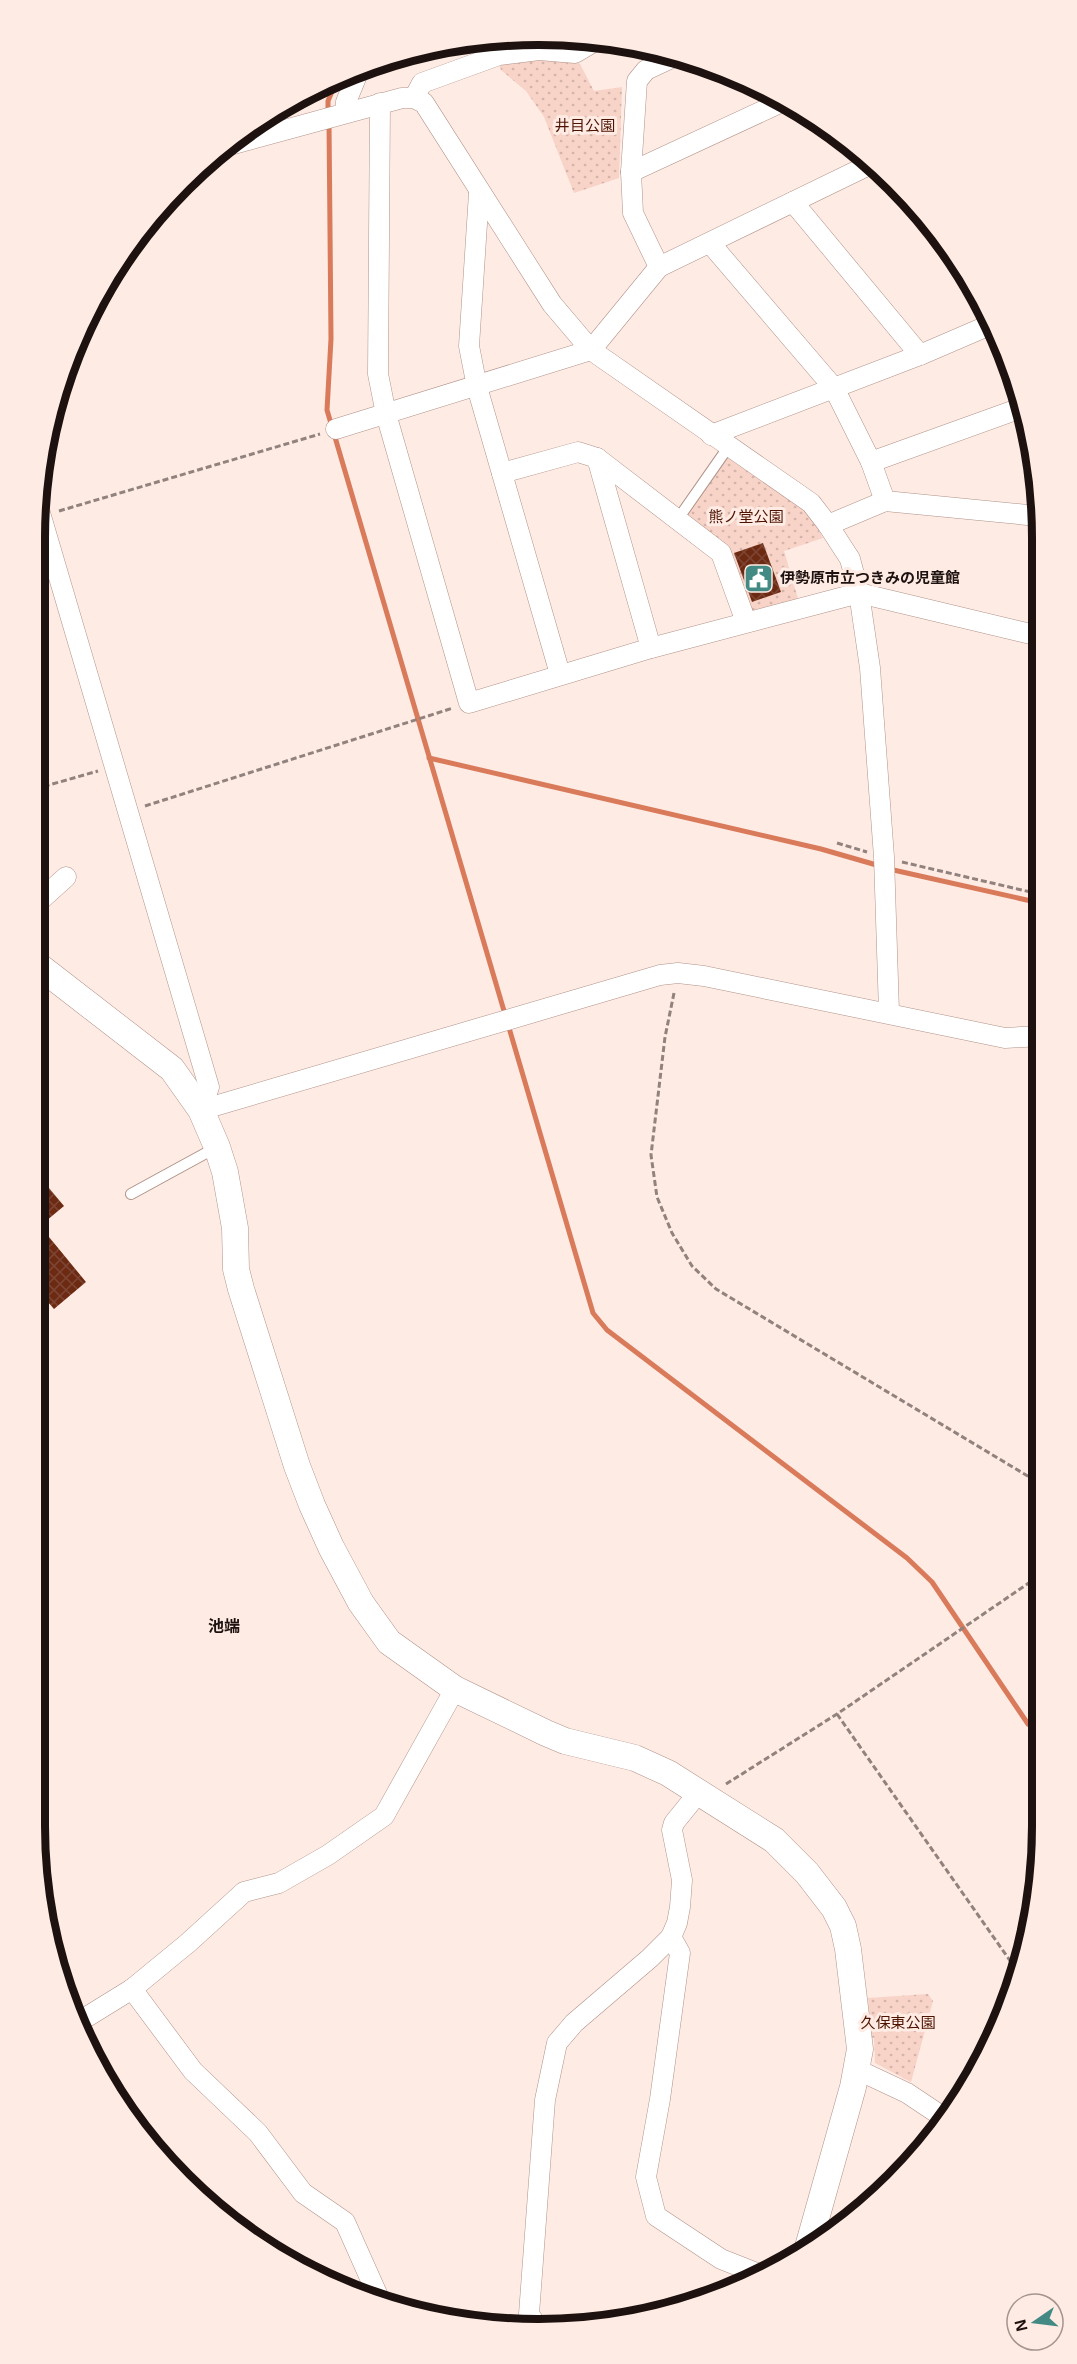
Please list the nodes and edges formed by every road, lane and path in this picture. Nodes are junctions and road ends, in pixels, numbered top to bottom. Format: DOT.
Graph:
graph roads {
  1 [pos="585,47"];
  2 [pos="664,62"];
  3 [pos="355,81"];
  4 [pos="414,98"];
  5 [pos="380,103"];
  6 [pos="775,105"];
  7 [pos="341,114"];
  8 [pos="247,140"];
  9 [pos="864,167"];
  10 [pos="631,172"];
  11 [pos="479,193"];
  12 [pos="793,202"];
  13 [pos="710,243"];
  14 [pos="659,267"];
  15 [pos="984,327"];
  16 [pos="591,350"];
  17 [pos="920,356"];
  18 [pos="477,387"];
  19 [pos="834,388"];
  20 [pos="1015,410"];
  21 [pos="386,414"];
  22 [pos="336,429"];
  23 [pos="711,435"];
  24 [pos="729,446"];
  25 [pos="597,458"];
  26 [pos="871,462"];
  27 [pos="502,473"];
  28 [pos="885,501"];
  29 [pos="46,509"];
  30 [pos="1031,515"];
  31 [pos="678,519"];
  32 [pos="828,525"];
  33 [pos="45,532"];
  34 [pos="859,593"];
  35 [pos="746,622"];
  36 [pos="1032,634"];
  37 [pos="651,648"];
  38 [pos="560,674"];
  39 [pos="469,703"];
  40 [pos="114,766"];
  41 [pos="45,786"];
  42 [pos="128,812"];
  43 [pos="837,843"];
  44 [pos="884,857"];
  45 [pos="66,877"];
  46 [pos="1032,892"];
  47 [pos="45,895"];
  48 [pos="45,971"];
  49 [pos="678,973"];
  50 [pos="889,1012"];
  51 [pos="1032,1036"];
  52 [pos="201,1110"];
  53 [pos="217,1147"];
  54 [pos="131,1194"];
  55 [pos="1032,1479"];
  56 [pos="1032,1581"];
  57 [pos="455,1689"];
  58 [pos="837,1714"];
  59 [pos="703,1794"];
  60 [pos="671,1937"];
  61 [pos="1012,1963"];
  62 [pos="132,1989"];
  63 [pos="85,2018"];
  64 [pos="858,2070"];
  65 [pos="939,2114"];
  66 [pos="811,2237"];
  67 [pos="751,2271"];
  68 [pos="376,2291"];
  69 [pos="532,2319"];
  1 -- 4 [label="street"];
  2 -- 10 [label="street"];
  3 -- 7 [label="street"];
  4 -- 5 [label="street"];
  4 -- 11 [label="street"];
  5 -- 7 [label="street"];
  5 -- 21 [label="street"];
  6 -- 10 [label="street"];
  7 -- 8 [label="street"];
  9 -- 12 [label="street"];
  10 -- 14 [label="street"];
  11 -- 16 [label="street"];
  11 -- 18 [label="street"];
  12 -- 13 [label="street"];
  12 -- 17 [label="street"];
  13 -- 14 [label="street"];
  13 -- 19 [label="street"];
  14 -- 16 [label="street"];
  15 -- 17 [label="street"];
  16 -- 18 [label="street"];
  16 -- 23 [label="street"];
  17 -- 19 [label="street"];
  18 -- 21 [label="street"];
  18 -- 27 [label="street"];
  19 -- 23 [label="street"];
  19 -- 26 [label="street"];
  20 -- 26 [label="street"];
  21 -- 22 [label="street"];
  21 -- 39 [label="street"];
  22 -- 29 [label="path"];
  23 -- 24 [label="street"];
  24 -- 31 [label="lane"];
  24 -- 32 [label="street"];
  25 -- 27 [label="street"];
  25 -- 31 [label="street"];
  25 -- 37 [label="street"];
  26 -- 28 [label="street"];
  27 -- 38 [label="street"];
  28 -- 30 [label="street"];
  28 -- 32 [label="street"];
  31 -- 35 [label="street"];
  32 -- 34 [label="street"];
  33 -- 40 [label="street"];
  34 -- 35 [label="street"];
  34 -- 36 [label="street"];
  34 -- 44 [label="street"];
  35 -- 37 [label="street"];
  37 -- 38 [label="street"];
  38 -- 39 [label="street"];
  39 -- 42 [label="path"];
  40 -- 41 [label="path"];
  40 -- 42 [label="street"];
  42 -- 52 [label="street"];
  43 -- 44 [label="path"];
  44 -- 46 [label="path"];
  44 -- 50 [label="street"];
  45 -- 47 [label="street"];
  48 -- 52 [label="street"];
  49 -- 50 [label="street"];
  49 -- 52 [label="street"];
  49 -- 55 [label="path"];
  50 -- 51 [label="street"];
  52 -- 53 [label="street"];
  53 -- 54 [label="lane"];
  53 -- 57 [label="street"];
  56 -- 58 [label="path"];
  57 -- 59 [label="street"];
  57 -- 62 [label="street"];
  58 -- 59 [label="path"];
  58 -- 61 [label="path"];
  59 -- 60 [label="street"];
  59 -- 64 [label="street"];
  60 -- 67 [label="street"];
  60 -- 69 [label="street"];
  62 -- 63 [label="street"];
  62 -- 68 [label="street"];
  64 -- 65 [label="street"];
  64 -- 66 [label="street"];
}
